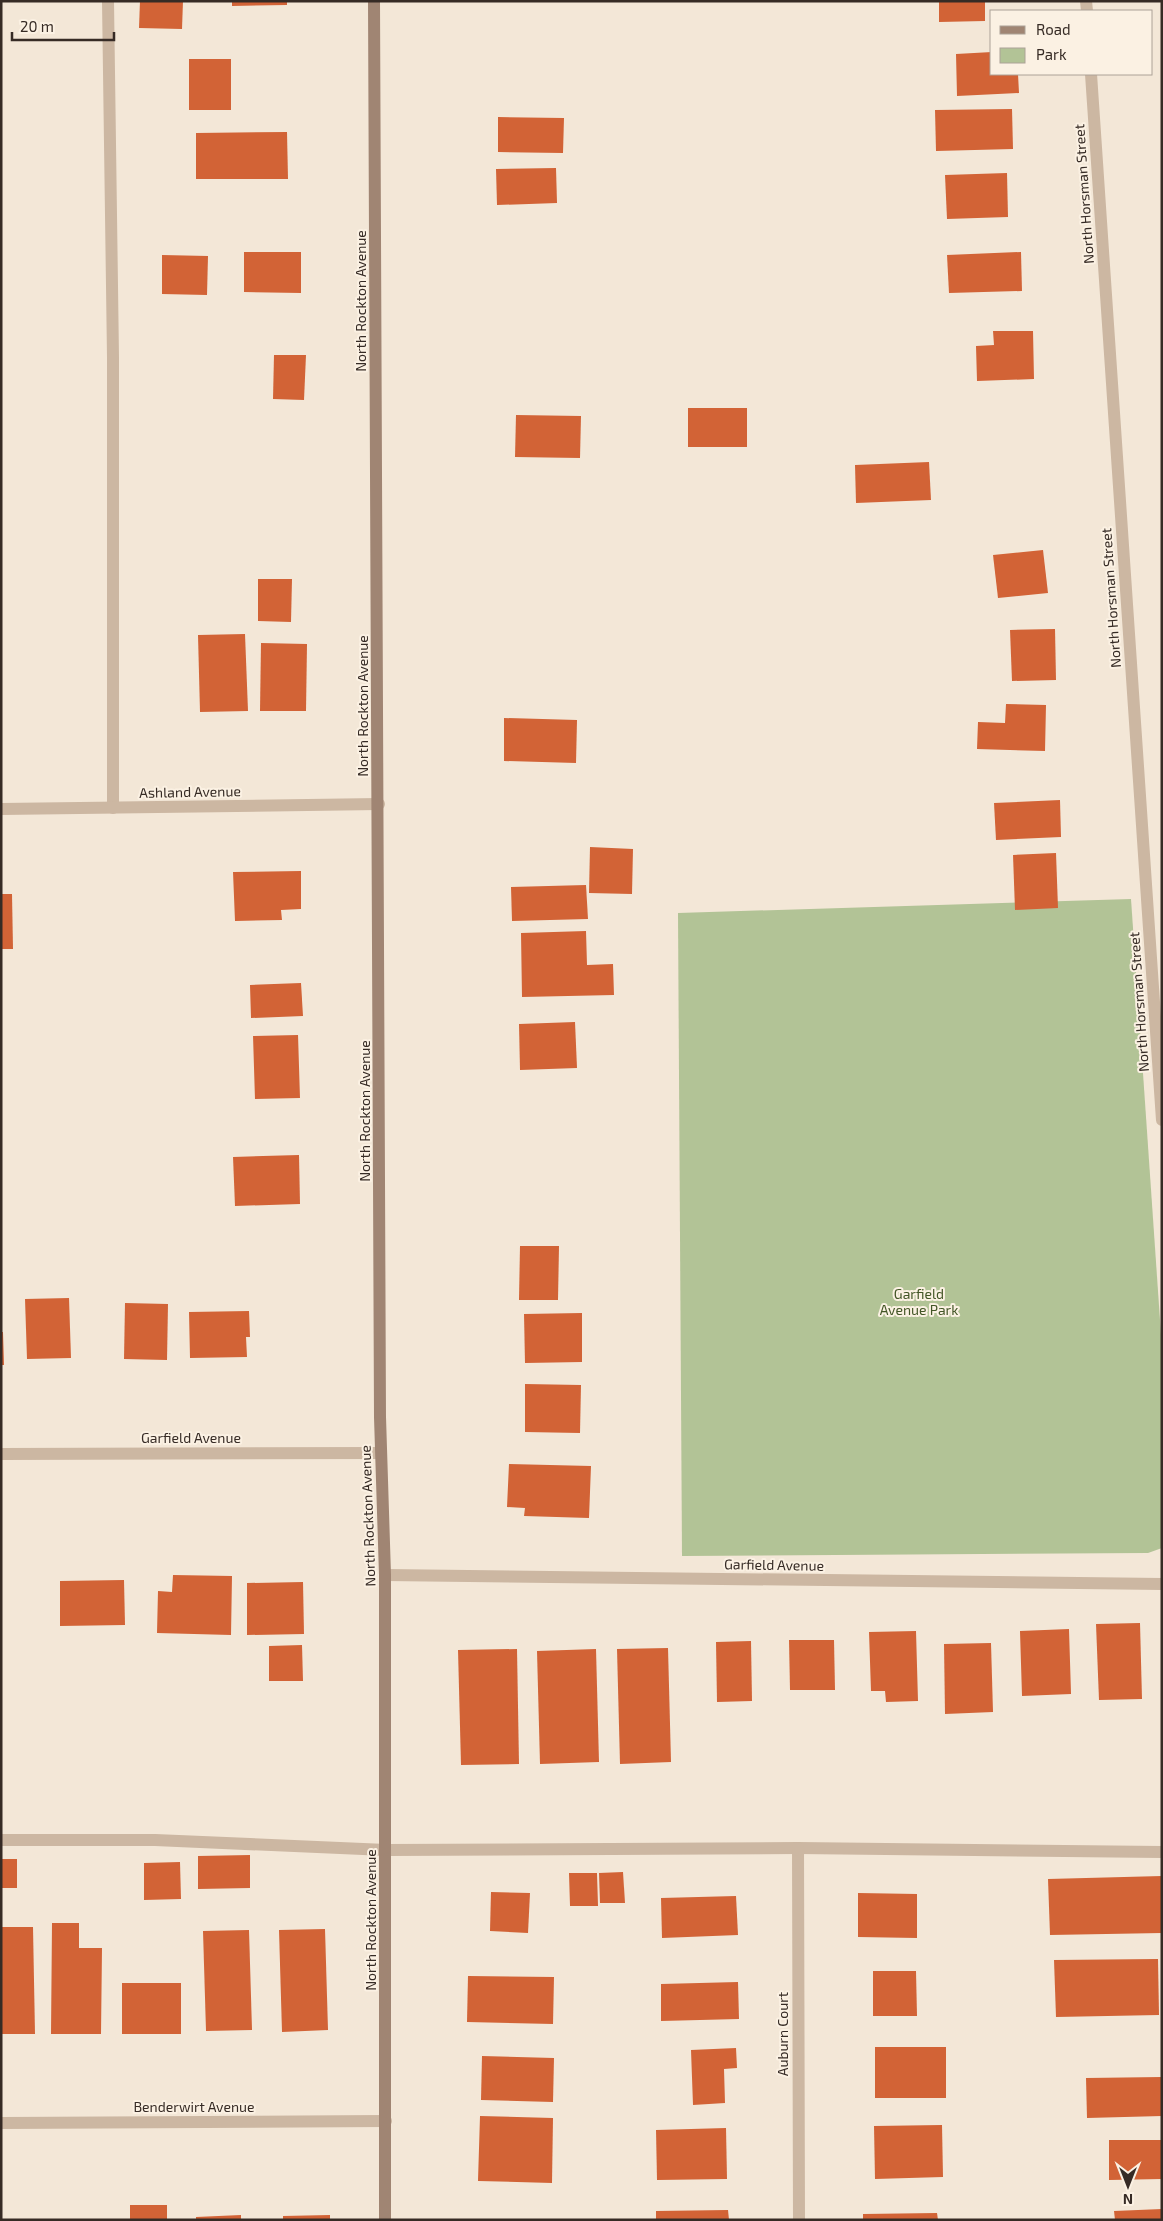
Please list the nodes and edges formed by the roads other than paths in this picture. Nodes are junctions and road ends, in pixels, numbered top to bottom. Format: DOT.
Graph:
graph roads {
  1 [pos="108,1"];
  2 [pos="374,1"];
  3 [pos="1091,75"];
  4 [pos="379,804"];
  5 [pos="113,808"];
  6 [pos="1,809"];
  7 [pos="1162,1120"];
  8 [pos="381,1453"];
  9 [pos="1,1454"];
  10 [pos="385,1575"];
  11 [pos="1162,1584"];
  12 [pos="1,1840"];
  13 [pos="798,1848"];
  14 [pos="386,1850"];
  15 [pos="1162,1852"];
  16 [pos="386,2120"];
  17 [pos="1,2123"];
  18 [pos="386,2220"];
  19 [pos="799,2220"];
  1 -- 5 [label="street"];
  2 -- 4 [label="main road, North Rockton Avenue"];
  3 -- 7 [label="street, North Horsman Street"];
  4 -- 5 [label="street, Ashland Avenue"];
  4 -- 8 [label="main road, North Rockton Avenue"];
  5 -- 6 [label="street, Ashland Avenue"];
  8 -- 9 [label="street, Garfield Avenue"];
  8 -- 10 [label="main road, North Rockton Avenue"];
  10 -- 11 [label="street, Garfield Avenue"];
  10 -- 14 [label="main road, North Rockton Avenue"];
  12 -- 14 [label="street"];
  13 -- 14 [label="street"];
  13 -- 15 [label="street"];
  13 -- 19 [label="street, Auburn Court"];
  14 -- 16 [label="main road, North Rockton Avenue"];
  16 -- 17 [label="street, Benderwirt Avenue"];
  16 -- 18 [label="main road, North Rockton Avenue"];
}
